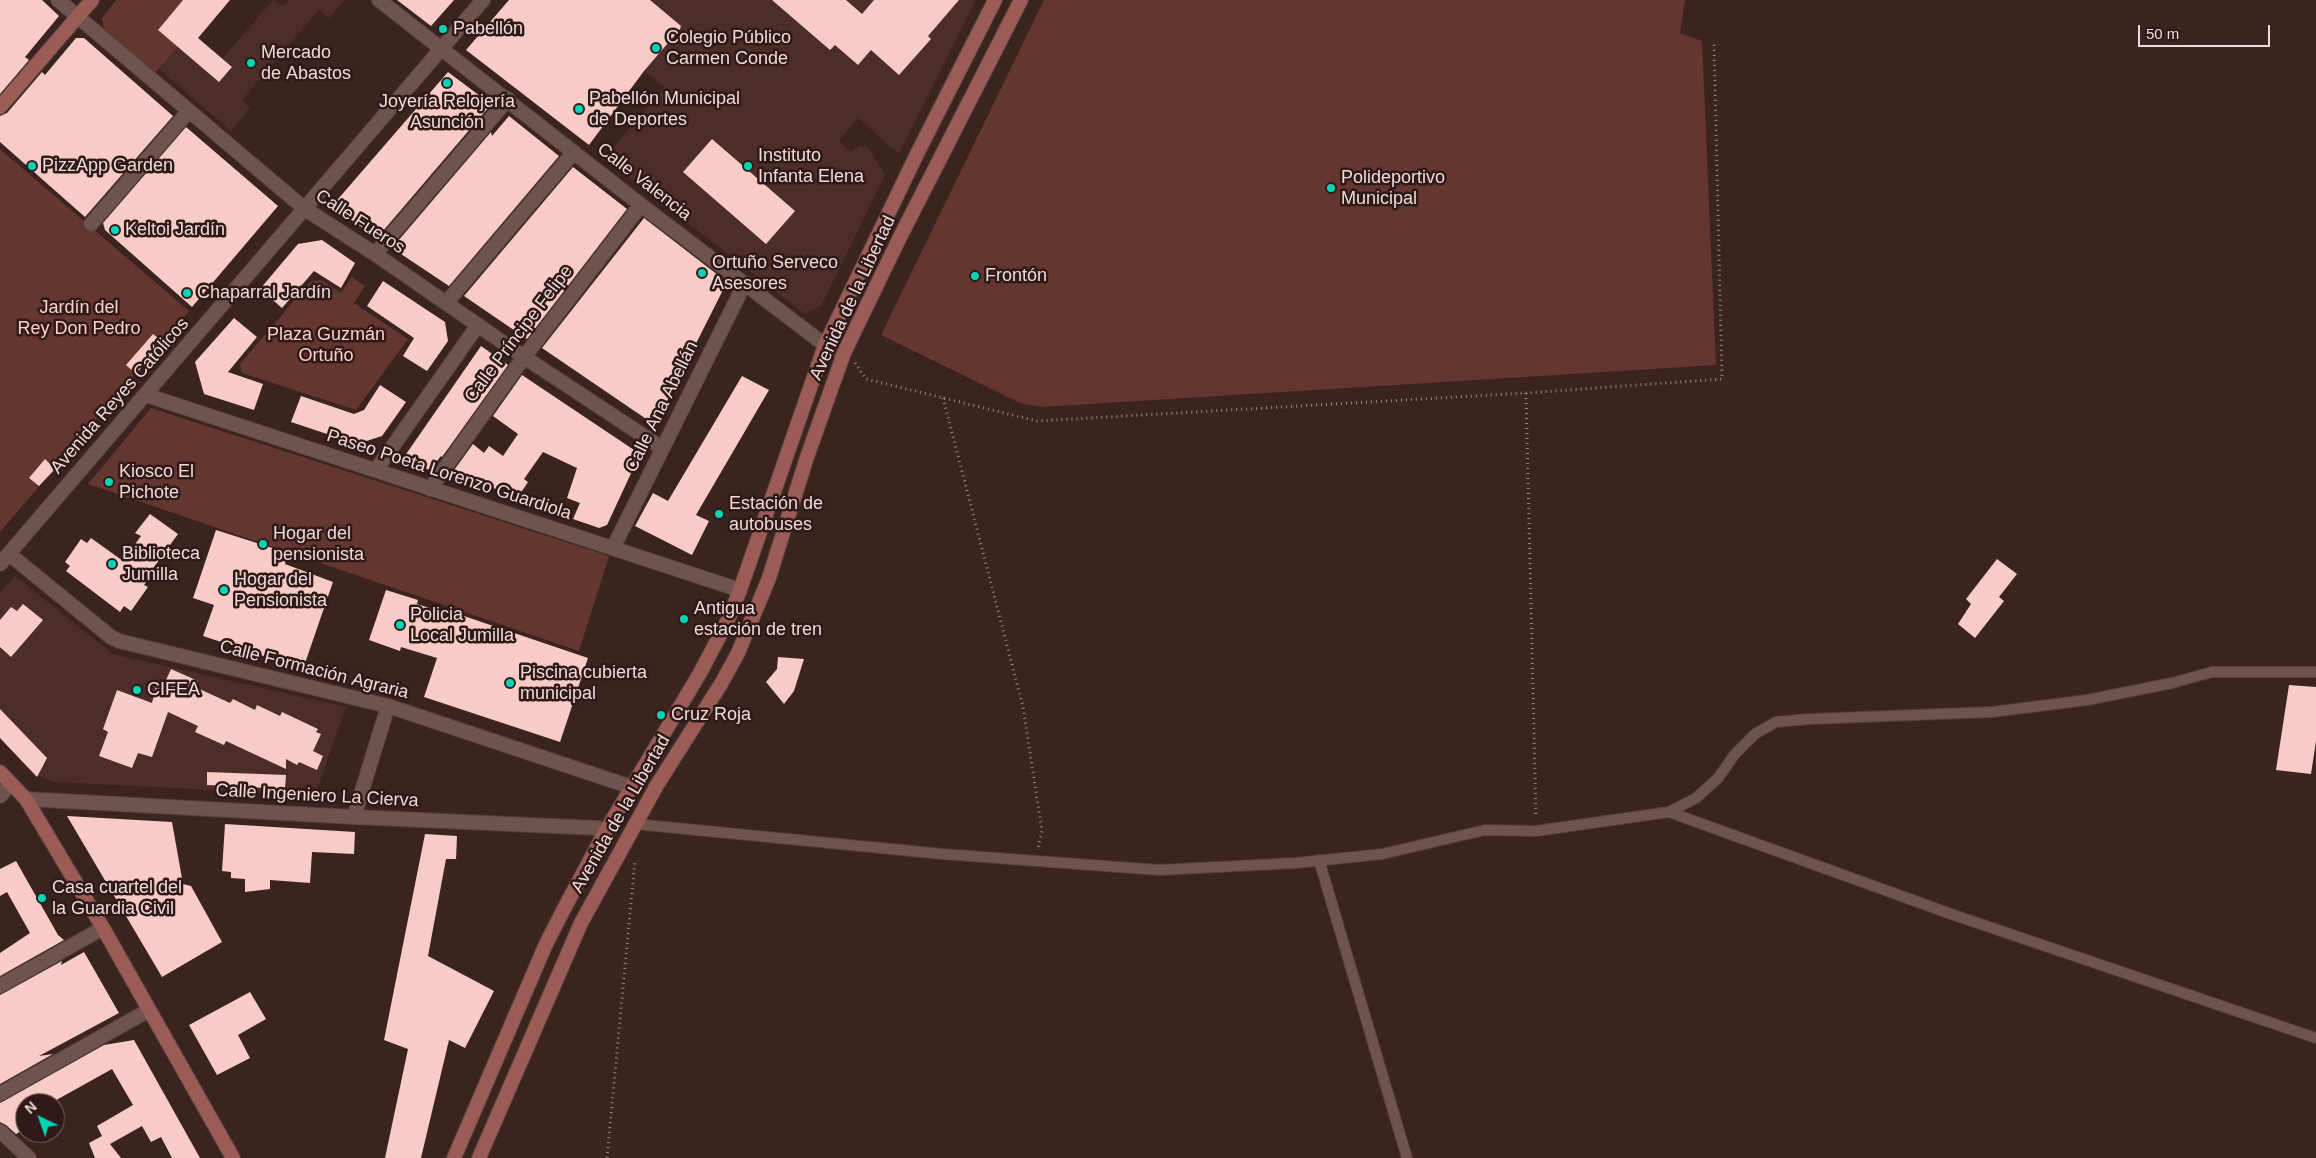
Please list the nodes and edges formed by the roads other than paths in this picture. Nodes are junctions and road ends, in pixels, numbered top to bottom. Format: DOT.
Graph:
graph roads {
  1 [pos="58,0"];
  2 [pos="92,0"];
  3 [pos="379,0"];
  4 [pos="483,0"];
  5 [pos="995,0"];
  6 [pos="1021,0"];
  7 [pos="77,17"];
  8 [pos="443,48"];
  9 [pos="508,99"];
  10 [pos="0,107"];
  11 [pos="188,112"];
  12 [pos="574,152"];
  13 [pos="641,205"];
  14 [pos="305,209"];
  15 [pos="91,224"];
  16 [pos="375,254"];
  17 [pos="745,283"];
  18 [pos="446,303"];
  19 [pos="478,325"];
  20 [pos="825,345"];
  21 [pos="844,353"];
  22 [pos="524,357"];
  23 [pos="146,395"];
  24 [pos="662,448"];
  25 [pos="376,470"];
  26 [pos="430,489"];
  27 [pos="613,548"];
  28 [pos="9,554"];
  29 [pos="0,564"];
  30 [pos="740,590"];
  31 [pos="2316,672"];
  32 [pos="388,706"];
  33 [pos="0,772"];
  34 [pos="11,783"];
  35 [pos="631,787"];
  36 [pos="0,796"];
  37 [pos="26,799"];
  38 [pos="1669,812"];
  39 [pos="354,817"];
  40 [pos="635,824"];
  41 [pos="605,832"];
  42 [pos="1319,860"];
  43 [pos="103,928"];
  44 [pos="0,986"];
  45 [pos="149,1010"];
  46 [pos="2316,1038"];
  47 [pos="0,1093"];
  48 [pos="0,1131"];
  49 [pos="28,1158"];
  50 [pos="233,1158"];
  51 [pos="454,1158"];
  52 [pos="479,1158"];
  53 [pos="1407,1158"];
  1 -- 7 [label="street, Calle Fueros"];
  2 -- 7 [label="main road"];
  3 -- 8 [label="street, Calle Valencia"];
  4 -- 8 [label="street, Avenida Reyes Católicos"];
  5 -- 20 [label="main road"];
  6 -- 21 [label="main road, Avenida de la Libertad"];
  7 -- 10 [label="main road"];
  7 -- 11 [label="street, Calle Fueros"];
  8 -- 9 [label="street, Calle Valencia"];
  8 -- 14 [label="street, Avenida Reyes Católicos"];
  9 -- 12 [label="street, Calle Valencia"];
  9 -- 16 [label="street"];
  11 -- 14 [label="street, Calle Fueros"];
  11 -- 15 [label="street"];
  12 -- 13 [label="street, Calle Valencia"];
  12 -- 18 [label="street"];
  13 -- 17 [label="street, Calle Valencia"];
  13 -- 22 [label="street, Calle Príncipe Felipe"];
  14 -- 16 [label="street, Calle Fueros"];
  14 -- 23 [label="street, Avenida Reyes Católicos"];
  16 -- 18 [label="street, Calle Fueros"];
  17 -- 20 [label="street, Calle Valencia"];
  17 -- 24 [label="street, Calle Ana Abellán"];
  18 -- 19 [label="street, Calle Fueros"];
  19 -- 22 [label="street, Calle Fueros"];
  19 -- 25 [label="street"];
  20 -- 21 [label="street, Calle Valencia"];
  20 -- 30 [label="main road"];
  21 -- 40 [label="main road, Avenida de la Libertad"];
  22 -- 24 [label="street, Calle Fueros"];
  22 -- 26 [label="street, Calle Príncipe Felipe"];
  23 -- 25 [label="street, Paseo Poeta Lorenzo Guardiola"];
  23 -- 28 [label="street, Avenida Reyes Católicos"];
  24 -- 27 [label="street, Calle Ana Abellán"];
  25 -- 26 [label="street, Paseo Poeta Lorenzo Guardiola"];
  26 -- 27 [label="street, Paseo Poeta Lorenzo Guardiola"];
  27 -- 30 [label="street, Paseo Poeta Lorenzo Guardiola"];
  28 -- 29 [label="street, Avenida Reyes Católicos"];
  28 -- 32 [label="street, Calle Formación Agraria"];
  30 -- 35 [label="main road"];
  31 -- 38 [label="lane"];
  32 -- 35 [label="street, Calle Formación Agraria"];
  32 -- 39 [label="street"];
  33 -- 34 [label="main road"];
  34 -- 36 [label="street"];
  34 -- 37 [label="main road"];
  35 -- 41 [label="main road"];
  37 -- 39 [label="street, Calle Ingeniero La Cierva"];
  37 -- 43 [label="main road"];
  38 -- 42 [label="lane"];
  38 -- 46 [label="lane"];
  39 -- 41 [label="street, Calle Ingeniero La Cierva"];
  40 -- 42 [label="lane"];
  40 -- 52 [label="main road, Avenida de la Libertad"];
  41 -- 51 [label="main road"];
  42 -- 53 [label="lane"];
  43 -- 44 [label="street"];
  43 -- 45 [label="main road"];
  45 -- 47 [label="street"];
  45 -- 50 [label="main road"];
  48 -- 49 [label="street"];
}
